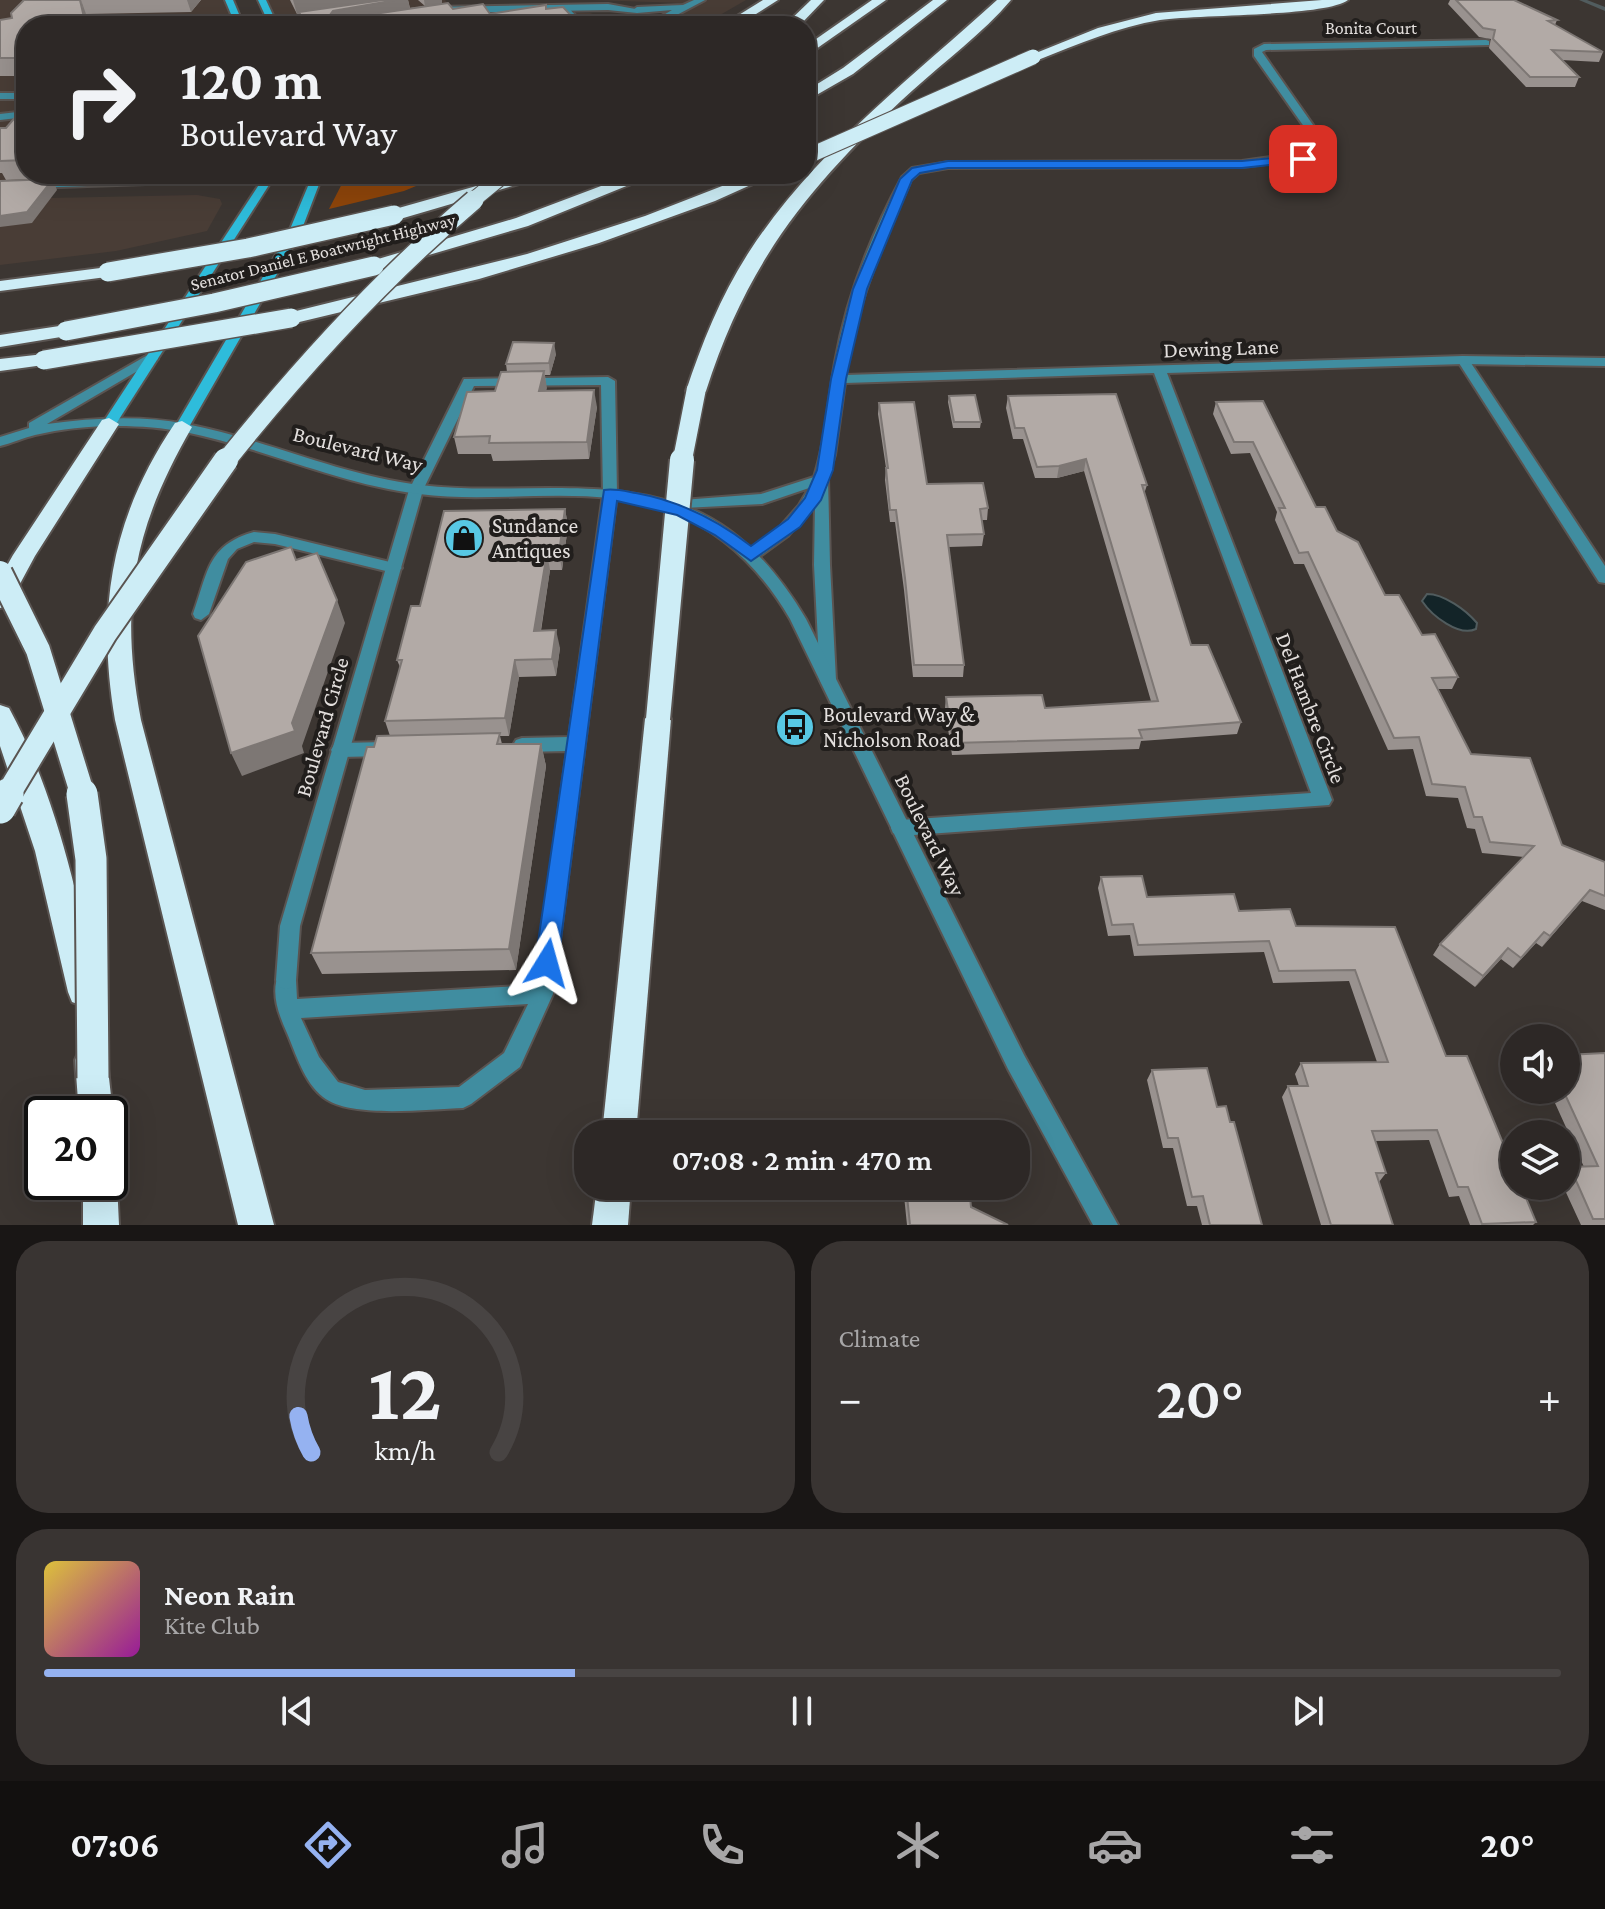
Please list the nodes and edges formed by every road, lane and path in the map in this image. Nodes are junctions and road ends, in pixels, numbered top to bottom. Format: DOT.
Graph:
graph roads {
  1 [pos="701,0"];
  2 [pos="772,0"];
  3 [pos="818,0"];
  4 [pos="880,0"];
  5 [pos="941,0"];
  6 [pos="1005,0"];
  7 [pos="1342,0"];
  8 [pos="482,4"];
  9 [pos="563,7"];
  10 [pos="685,7"];
  11 [pos="422,12"];
  12 [pos="334,13"];
  13 [pos="317,16"];
  14 [pos="572,16"];
  15 [pos="668,16"];
  16 [pos="745,16"];
  17 [pos="801,16"];
  18 [pos="1486,43"];
  19 [pos="816,45"];
  20 [pos="816,90"];
  21 [pos="816,153"];
  22 [pos="816,180"];
  23 [pos="26,184"];
  24 [pos="265,184"];
  25 [pos="314,184"];
  26 [pos="478,184"];
  27 [pos="493,184"];
  28 [pos="502,184"];
  29 [pos="622,184"];
  30 [pos="741,184"];
  31 [pos="812,184"];
  32 [pos="0,186"];
  33 [pos="394,215"];
  34 [pos="0,286"];
  35 [pos="0,341"];
  36 [pos="153,356"];
  37 [pos="1463,360"];
  38 [pos="1605,362"];
  39 [pos="0,365"];
  40 [pos="1159,370"];
  41 [pos="839,379"];
  42 [pos="109,424"];
  43 [pos="182,427"];
  44 [pos="19,434"];
  45 [pos="0,442"];
  46 [pos="822,479"];
  47 [pos="416,490"];
  48 [pos="610,494"];
  49 [pos="669,506"];
  50 [pos="751,555"];
  51 [pos="394,568"];
  52 [pos="0,573"];
  53 [pos="1605,578"];
  54 [pos="0,600"];
  55 [pos="201,614"];
  56 [pos="828,680"];
  57 [pos="0,715"];
  58 [pos="576,744"];
  59 [pos="499,746"];
  60 [pos="406,748"];
  61 [pos="340,750"];
  62 [pos="0,808"];
  63 [pos="900,828"];
  64 [pos="543,994"];
  65 [pos="287,1009"];
  66 [pos="93,1078"];
  67 [pos="94,1096"];
  68 [pos="620,1120"];
  69 [pos="100,1200"];
  70 [pos="613,1200"];
  71 [pos="101,1225"];
  72 [pos="256,1225"];
  73 [pos="610,1225"];
  74 [pos="1106,1225"];
  1 -- 10 [label="street"];
  2 -- 16 [label="highway"];
  3 -- 17 [label="highway"];
  4 -- 19 [label="highway"];
  5 -- 20 [label="highway"];
  6 -- 22 [label="highway, bridge"];
  7 -- 21 [label="highway, bridge"];
  8 -- 9 [label="street"];
  8 -- 11 [label="street"];
  9 -- 10 [label="street"];
  9 -- 14 [label="street"];
  10 -- 15 [label="street"];
  12 -- 13 [label="street"];
  18 -- 41 [label="street, Bonita Court"];
  23 -- 32 [label="street"];
  24 -- 36 [label="main road"];
  25 -- 43 [label="main road"];
  26 -- 33 [label="highway"];
  27 -- 62 [label="highway, bridge"];
  28 -- 33 [label="highway, Senator Daniel E Boatwright Highway"];
  29 -- 35 [label="highway, Senator Daniel E Boatwright Highway, bridge"];
  30 -- 39 [label="highway, bridge"];
  31 -- 68 [label="highway, bridge"];
  33 -- 34 [label="highway, Senator Daniel E Boatwright Highway, bridge"];
  36 -- 42 [label="main road"];
  36 -- 44 [label="street"];
  37 -- 38 [label="street, Dewing Lane"];
  37 -- 40 [label="street, Dewing Lane"];
  37 -- 53 [label="street"];
  40 -- 41 [label="street, Dewing Lane"];
  40 -- 63 [label="street, Del Hambre Circle"];
  41 -- 46 [label="street"];
  42 -- 43 [label="street, Boulevard Way"];
  42 -- 44 [label="street, Boulevard Way"];
  42 -- 54 [label="highway"];
  43 -- 47 [label="street, Boulevard Way"];
  43 -- 72 [label="highway"];
  44 -- 45 [label="street"];
  46 -- 49 [label="street, Boulevard Way"];
  46 -- 50 [label="street"];
  46 -- 56 [label="street"];
  47 -- 48 [label="street, Boulevard Way"];
  47 -- 48 [label="street, Boulevard Circle"];
  47 -- 51 [label="street, Boulevard Circle"];
  48 -- 49 [label="street, Boulevard Way"];
  48 -- 58 [label="street"];
  49 -- 50 [label="street, Boulevard Way"];
  50 -- 56 [label="street, Boulevard Way"];
  51 -- 55 [label="street"];
  51 -- 61 [label="street, Boulevard Circle"];
  52 -- 66 [label="highway, bridge"];
  56 -- 63 [label="street, Boulevard Way"];
  57 -- 66 [label="highway, bridge"];
  58 -- 59 [label="street"];
  58 -- 64 [label="street"];
  60 -- 61 [label="street"];
  61 -- 65 [label="street, Boulevard Circle"];
  63 -- 74 [label="street, Boulevard Way"];
  64 -- 65 [label="street"];
  64 -- 65 [label="street"];
  66 -- 67 [label="highway"];
  69 -- 71 [label="highway"];
  70 -- 73 [label="highway"];
}
